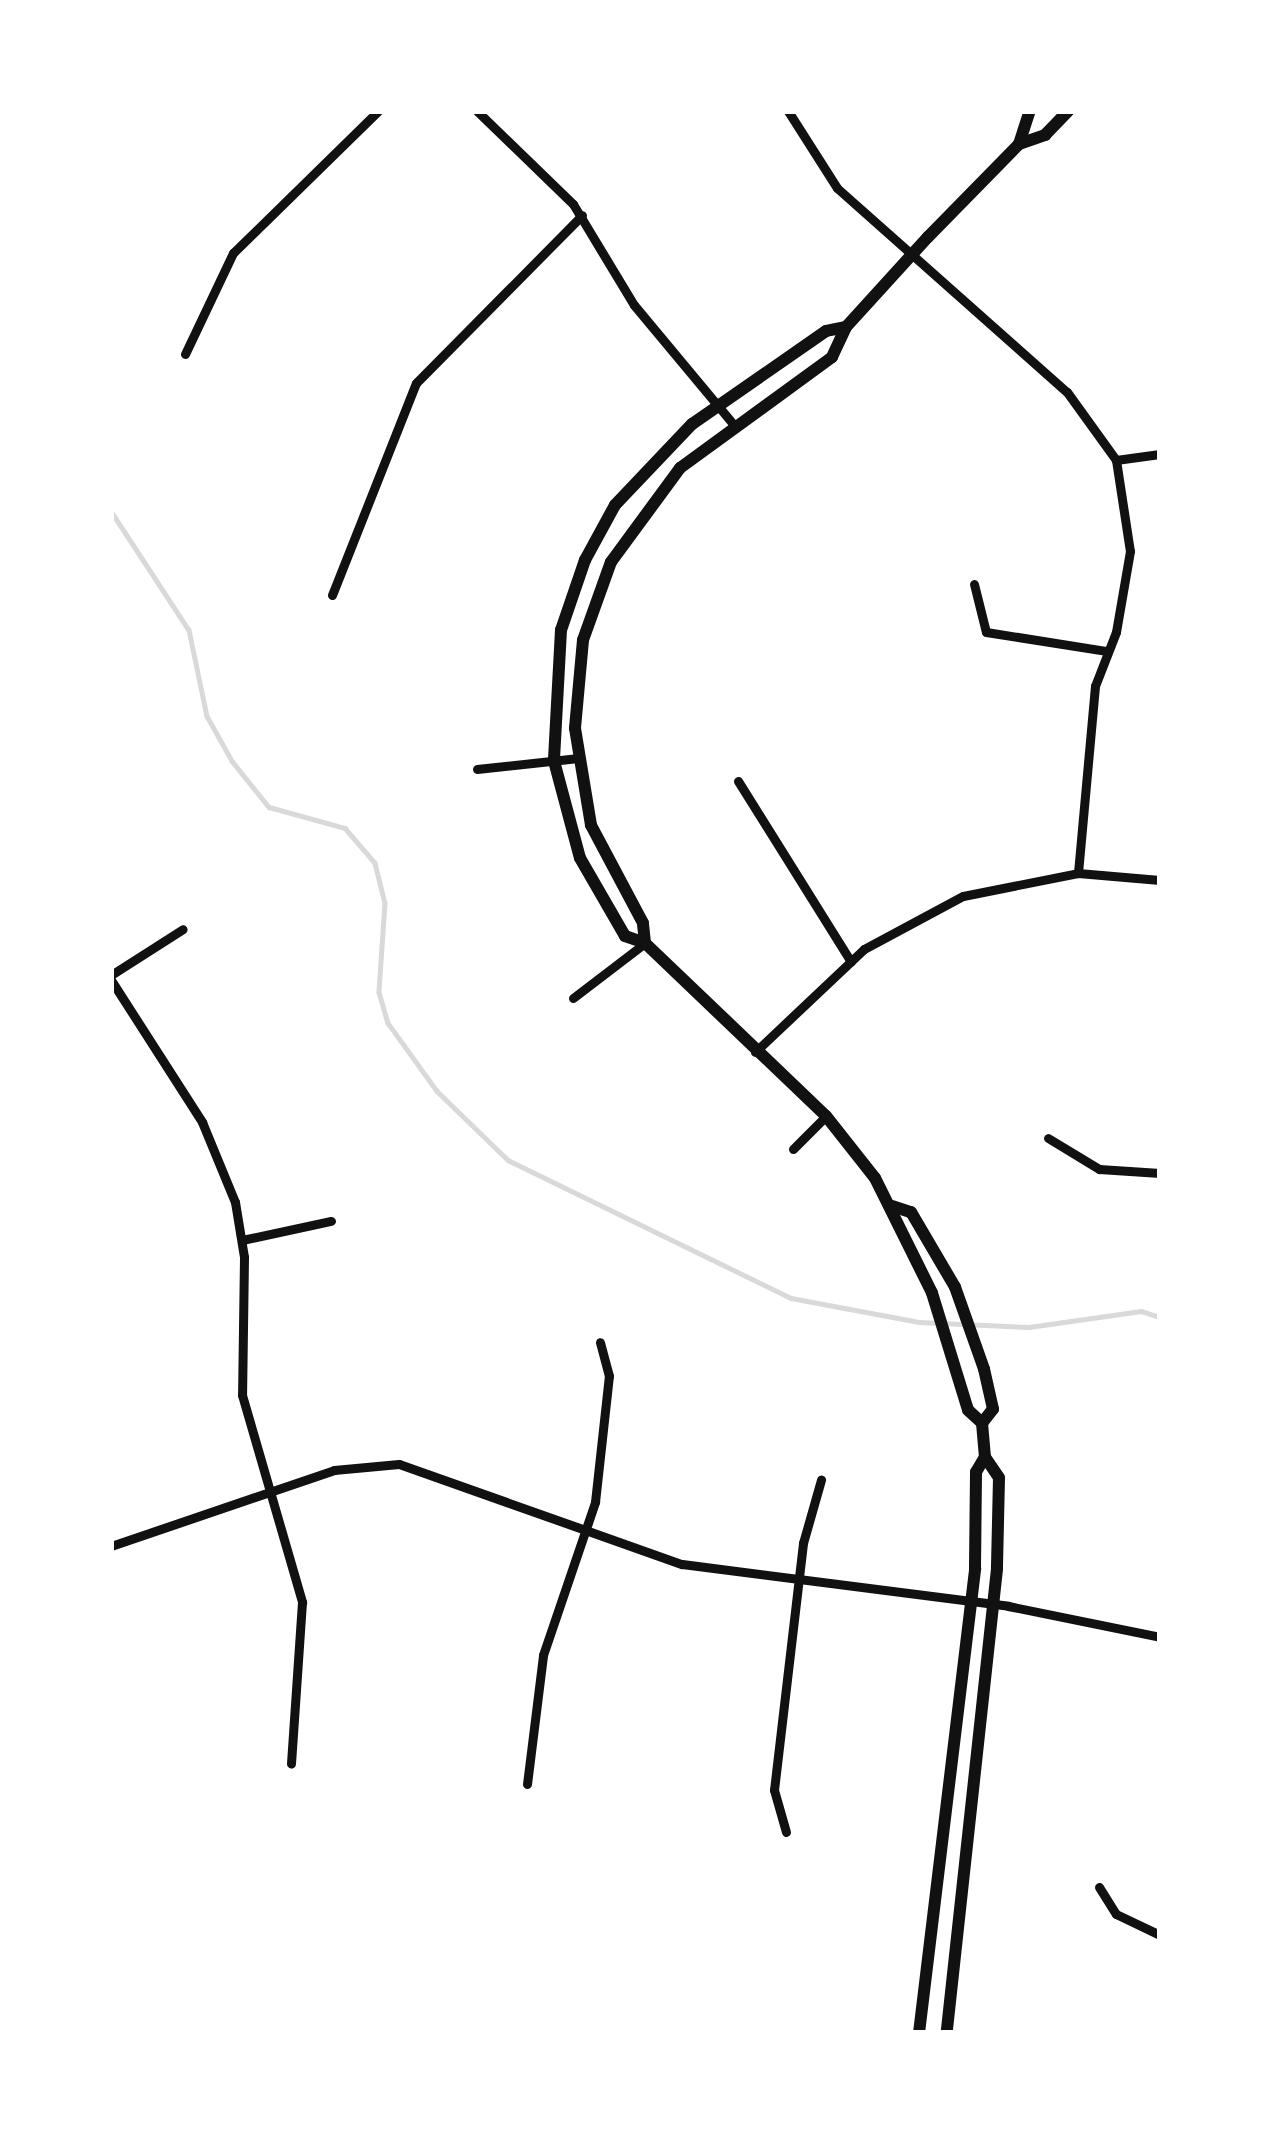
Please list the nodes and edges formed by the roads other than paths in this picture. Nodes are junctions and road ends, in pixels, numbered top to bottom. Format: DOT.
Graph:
graph roads {
  1 [pos="378,111"];
  2 [pos="477,111"];
  3 [pos="788,111"];
  4 [pos="1030,111"];
  5 [pos="1067,111"];
  6 [pos="1019,144"];
  7 [pos="582,215"];
  8 [pos="914,253"];
  9 [pos="846,327"];
  10 [pos="185,354"];
  11 [pos="720,404"];
  12 [pos="734,425"];
  13 [pos="1160,454"];
  14 [pos="1116,460"];
  15 [pos="974,584"];
  16 [pos="332,595"];
  17 [pos="1106,651"];
  18 [pos="578,758"];
  19 [pos="554,760"];
  20 [pos="477,769"];
  21 [pos="739,781"];
  22 [pos="1078,873"];
  23 [pos="1160,880"];
  24 [pos="183,929"];
  25 [pos="645,943"];
  26 [pos="851,962"];
  27 [pos="111,978"];
  28 [pos="573,998"];
  29 [pos="755,1052"];
  30 [pos="826,1116"];
  31 [pos="1048,1138"];
  32 [pos="793,1149"];
  33 [pos="1160,1173"];
  34 [pos="892,1206"];
  35 [pos="331,1221"];
  36 [pos="242,1240"];
  37 [pos="600,1342"];
  38 [pos="982,1423"];
  39 [pos="985,1457"];
  40 [pos="821,1480"];
  41 [pos="272,1491"];
  42 [pos="585,1534"];
  43 [pos="111,1546"];
  44 [pos="797,1583"];
  45 [pos="970,1602"];
  46 [pos="992,1604"];
  47 [pos="1160,1637"];
  48 [pos="291,1764"];
  49 [pos="527,1784"];
  50 [pos="786,1832"];
  51 [pos="1099,1887"];
  52 [pos="1160,1935"];
  53 [pos="919,2033"];
  54 [pos="947,2033"];
  1 -- 10 [label="street"];
  2 -- 7 [label="street"];
  3 -- 8 [label="street"];
  4 -- 6 [label="street"];
  5 -- 6 [label="street"];
  6 -- 8 [label="street"];
  7 -- 11 [label="street"];
  7 -- 16 [label="street"];
  8 -- 9 [label="street"];
  8 -- 14 [label="street"];
  9 -- 11 [label="street"];
  9 -- 12 [label="street"];
  11 -- 12 [label="street"];
  11 -- 19 [label="street"];
  12 -- 18 [label="street"];
  13 -- 14 [label="street"];
  14 -- 17 [label="street"];
  15 -- 17 [label="street"];
  17 -- 22 [label="street"];
  18 -- 19 [label="street"];
  18 -- 25 [label="street"];
  19 -- 20 [label="street"];
  19 -- 25 [label="street"];
  21 -- 26 [label="street"];
  22 -- 23 [label="street"];
  22 -- 26 [label="street"];
  24 -- 27 [label="street"];
  25 -- 28 [label="street"];
  25 -- 29 [label="street"];
  26 -- 29 [label="street"];
  27 -- 36 [label="street"];
  29 -- 30 [label="street"];
  30 -- 32 [label="street"];
  30 -- 34 [label="street"];
  31 -- 33 [label="street"];
  34 -- 38 [label="street"];
  34 -- 38 [label="street"];
  35 -- 36 [label="street"];
  36 -- 41 [label="street"];
  37 -- 42 [label="street"];
  38 -- 39 [label="street"];
  39 -- 45 [label="street"];
  39 -- 46 [label="street"];
  40 -- 44 [label="street"];
  41 -- 42 [label="street"];
  41 -- 43 [label="street"];
  41 -- 48 [label="street"];
  42 -- 44 [label="street"];
  42 -- 49 [label="street"];
  44 -- 45 [label="street"];
  44 -- 50 [label="street"];
  45 -- 46 [label="street"];
  45 -- 53 [label="street"];
  46 -- 47 [label="street"];
  46 -- 54 [label="street"];
  51 -- 52 [label="street"];
}
